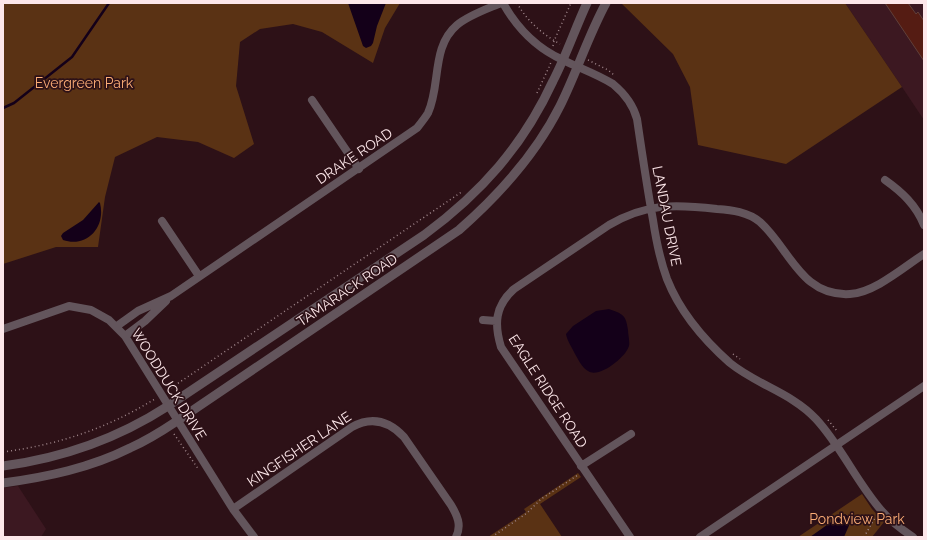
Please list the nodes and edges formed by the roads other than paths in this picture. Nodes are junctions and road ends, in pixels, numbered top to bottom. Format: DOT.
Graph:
graph roads {
  1 [pos="502,3"];
  2 [pos="587,3"];
  3 [pos="606,3"];
  4 [pos="563,60"];
  5 [pos="578,67"];
  6 [pos="312,100"];
  7 [pos="359,169"];
  8 [pos="885,180"];
  9 [pos="651,208"];
  10 [pos="162,221"];
  11 [pos="924,225"];
  12 [pos="924,254"];
  13 [pos="199,276"];
  14 [pos="171,296"];
  15 [pos="483,320"];
  16 [pos="496,321"];
  17 [pos="116,326"];
  18 [pos="3,329"];
  19 [pos="125,336"];
  20 [pos="924,386"];
  21 [pos="168,406"];
  22 [pos="177,421"];
  23 [pos="632,434"];
  24 [pos="836,445"];
  25 [pos="3,466"];
  26 [pos="583,469"];
  27 [pos="3,482"];
  28 [pos="233,509"];
  29 [pos="254,537"];
  30 [pos="456,537"];
  31 [pos="630,537"];
  32 [pos="700,537"];
  33 [pos="913,537"];
  1 -- 4 [label="street, LANDAU DRIVE"];
  1 -- 7 [label="street, DRAKE ROAD"];
  2 -- 4 [label="street, TAMARACK ROAD"];
  3 -- 5 [label="street, TAMARACK ROAD"];
  4 -- 5 [label="street, LANDAU DRIVE"];
  4 -- 21 [label="street, TAMARACK ROAD"];
  5 -- 9 [label="street, LANDAU DRIVE"];
  5 -- 22 [label="street, TAMARACK ROAD"];
  6 -- 7 [label="street"];
  7 -- 13 [label="street, DRAKE ROAD"];
  8 -- 11 [label="street"];
  9 -- 12 [label="street, EAGLE RIDGE ROAD"];
  9 -- 16 [label="street, EAGLE RIDGE ROAD"];
  9 -- 24 [label="street, LANDAU DRIVE"];
  10 -- 13 [label="street"];
  13 -- 14 [label="street, DRAKE ROAD"];
  14 -- 17 [label="street, DRAKE ROAD"];
  14 -- 19 [label="street, DRAKE ROAD"];
  15 -- 16 [label="street"];
  16 -- 26 [label="street, EAGLE RIDGE ROAD"];
  17 -- 18 [label="street, WOODDUCK DRIVE"];
  17 -- 19 [label="street, WOODDUCK DRIVE"];
  19 -- 21 [label="street, WOODDUCK DRIVE"];
  20 -- 24 [label="street"];
  21 -- 22 [label="street, WOODDUCK DRIVE"];
  21 -- 25 [label="street, TAMARACK ROAD"];
  22 -- 27 [label="street, TAMARACK ROAD"];
  22 -- 28 [label="street, WOODDUCK DRIVE"];
  23 -- 26 [label="street"];
  24 -- 32 [label="street"];
  24 -- 33 [label="street, LANDAU DRIVE"];
  26 -- 31 [label="street, EAGLE RIDGE ROAD"];
  28 -- 29 [label="street, WOODDUCK DRIVE"];
  28 -- 30 [label="street, KINGFISHER LANE"];
}
